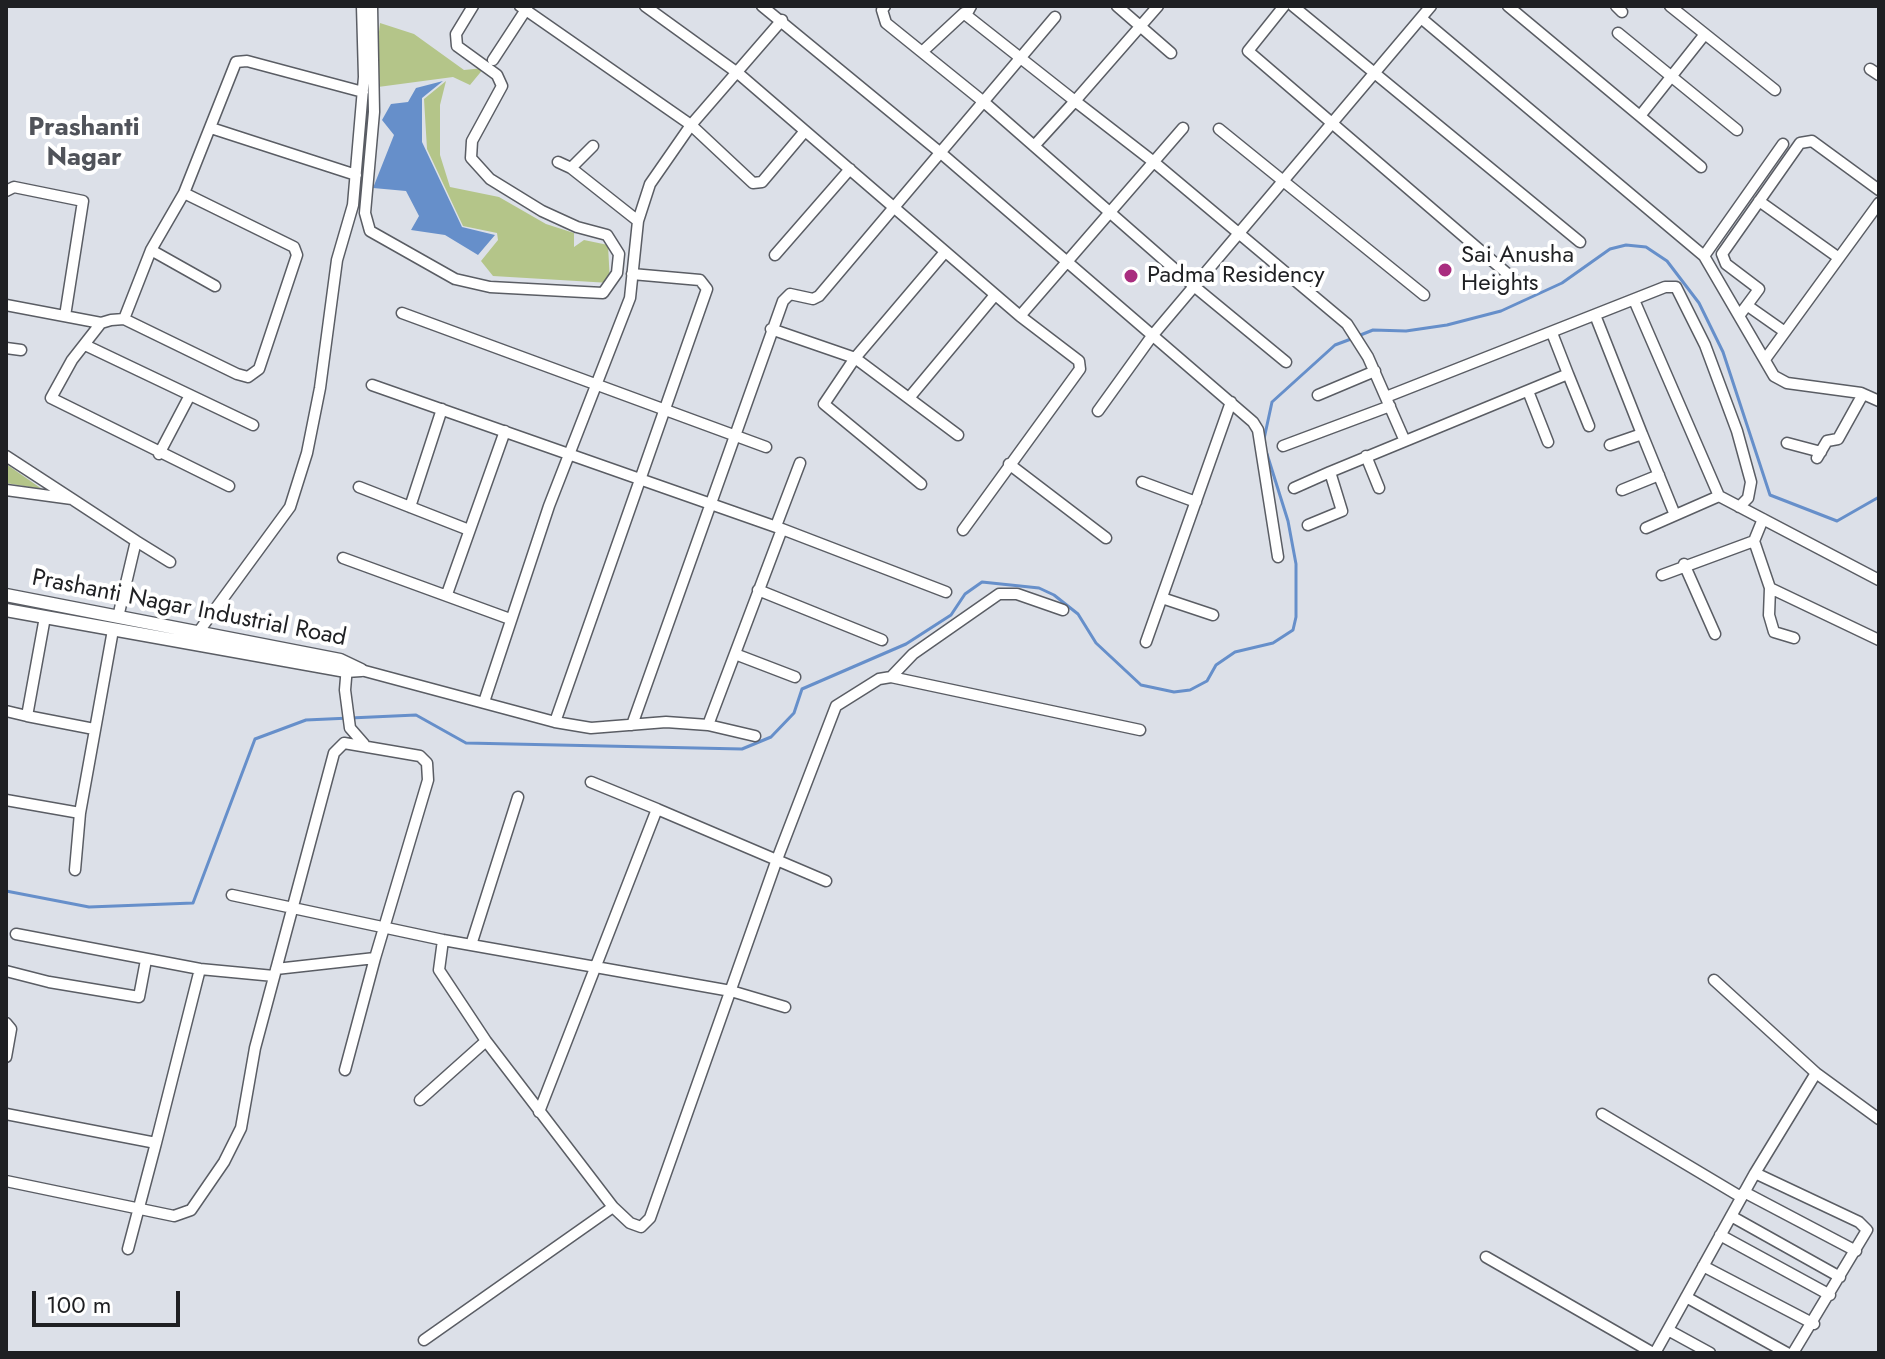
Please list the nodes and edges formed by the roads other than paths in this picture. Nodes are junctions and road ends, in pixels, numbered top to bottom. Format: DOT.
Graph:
graph roads {
  1 [pos="362,6"];
  2 [pos="372,6"];
  3 [pos="473,6"];
  4 [pos="645,6"];
  5 [pos="762,6"];
  6 [pos="885,6"];
  7 [pos="1117,6"];
  8 [pos="1158,6"];
  9 [pos="1284,6"];
  10 [pos="1293,6"];
  11 [pos="1431,6"];
  12 [pos="1508,6"];
  13 [pos="1670,6"];
  14 [pos="525,7"];
  15 [pos="968,9"];
  16 [pos="1055,17"];
  17 [pos="1421,18"];
  18 [pos="782,20"];
  19 [pos="1139,26"];
  20 [pos="1618,33"];
  21 [pos="1705,34"];
  22 [pos="922,52"];
  23 [pos="1171,53"];
  24 [pos="1017,59"];
  25 [pos="493,60"];
  26 [pos="739,74"];
  27 [pos="1375,75"];
  28 [pos="1672,77"];
  29 [pos="1775,90"];
  30 [pos="363,92"];
  31 [pos="1075,101"];
  32 [pos="985,103"];
  33 [pos="1640,116"];
  34 [pos="1331,123"];
  35 [pos="691,125"];
  36 [pos="211,128"];
  37 [pos="1183,128"];
  38 [pos="1219,129"];
  39 [pos="1737,130"];
  40 [pos="805,131"];
  41 [pos="1783,144"];
  42 [pos="593,146"];
  43 [pos="1034,146"];
  44 [pos="942,154"];
  45 [pos="558,162"];
  46 [pos="1155,163"];
  47 [pos="1701,167"];
  48 [pos="571,168"];
  49 [pos="850,169"];
  50 [pos="356,175"];
  51 [pos="1282,182"];
  52 [pos="1879,190"];
  53 [pos="6,191"];
  54 [pos="184,193"];
  55 [pos="1759,201"];
  56 [pos="1879,203"];
  57 [pos="893,206"];
  58 [pos="1109,213"];
  59 [pos="638,221"];
  60 [pos="1240,234"];
  61 [pos="1580,242"];
  62 [pos="151,250"];
  63 [pos="945,252"];
  64 [pos="775,255"];
  65 [pos="1704,256"];
  66 [pos="1839,258"];
  67 [pos="1067,261"];
  68 [pos="632,274"];
  69 [pos="1517,282"];
  70 [pos="215,286"];
  71 [pos="1195,287"];
  72 [pos="995,295"];
  73 [pos="1424,295"];
  74 [pos="1634,300"];
  75 [pos="6,305"];
  76 [pos="1748,306"];
  77 [pos="402,313"];
  78 [pos="1595,315"];
  79 [pos="65,316"];
  80 [pos="1020,316"];
  81 [pos="1739,316"];
  82 [pos="124,319"];
  83 [pos="101,323"];
  84 [pos="771,329"];
  85 [pos="1785,332"];
  86 [pos="1552,333"];
  87 [pos="1152,336"];
  88 [pos="85,345"];
  89 [pos="6,348"];
  90 [pos="21,350"];
  91 [pos="855,358"];
  92 [pos="1766,358"];
  93 [pos="1286,362"];
  94 [pos="1375,371"];
  95 [pos="1568,374"];
  96 [pos="598,383"];
  97 [pos="372,385"];
  98 [pos="1528,391"];
  99 [pos="1863,394"];
  100 [pos="190,395"];
  101 [pos="1318,395"];
  102 [pos="909,398"];
  103 [pos="1879,401"];
  104 [pos="1231,402"];
  105 [pos="1388,402"];
  106 [pos="442,409"];
  107 [pos="665,410"];
  108 [pos="1098,411"];
  109 [pos="253,425"];
  110 [pos="1589,426"];
  111 [pos="505,431"];
  112 [pos="1642,434"];
  113 [pos="734,435"];
  114 [pos="958,435"];
  115 [pos="1404,439"];
  116 [pos="1548,442"];
  117 [pos="1787,443"];
  118 [pos="1610,445"];
  119 [pos="1283,446"];
  120 [pos="766,447"];
  121 [pos="159,454"];
  122 [pos="571,454"];
  123 [pos="6,456"];
  124 [pos="1366,456"];
  125 [pos="800,463"];
  126 [pos="1009,464"];
  127 [pos="1330,472"];
  128 [pos="1659,475"];
  129 [pos="641,479"];
  130 [pos="1142,482"];
  131 [pos="921,484"];
  132 [pos="229,486"];
  133 [pos="359,487"];
  134 [pos="1294,488"];
  135 [pos="1379,488"];
  136 [pos="6,490"];
  137 [pos="1622,490"];
  138 [pos="1719,496"];
  139 [pos="72,499"];
  140 [pos="1196,502"];
  141 [pos="710,503"];
  142 [pos="410,507"];
  143 [pos="1739,507"];
  144 [pos="1675,515"];
  145 [pos="1763,519"];
  146 [pos="1308,525"];
  147 [pos="779,528"];
  148 [pos="1646,528"];
  149 [pos="469,530"];
  150 [pos="963,530"];
  151 [pos="1106,538"];
  152 [pos="136,541"];
  153 [pos="1754,541"];
  154 [pos="1278,557"];
  155 [pos="343,558"];
  156 [pos="170,562"];
  157 [pos="1684,564"];
  158 [pos="1662,575"];
  159 [pos="1879,580"];
  160 [pos="1770,588"];
  161 [pos="758,590"];
  162 [pos="946,592"];
  163 [pos="447,594"];
  164 [pos="6,595"];
  165 [pos="1162,598"];
  166 [pos="6,610"];
  167 [pos="1063,610"];
  168 [pos="1213,615"];
  169 [pos="45,617"];
  170 [pos="118,617"];
  171 [pos="510,619"];
  172 [pos="113,630"];
  173 [pos="1715,634"];
  174 [pos="194,637"];
  175 [pos="1794,638"];
  176 [pos="882,640"];
  177 [pos="1879,640"];
  178 [pos="1146,642"];
  179 [pos="735,654"];
  180 [pos="347,666"];
  181 [pos="361,670"];
  182 [pos="795,677"];
  183 [pos="891,677"];
  184 [pos="484,702"];
  185 [pos="6,711"];
  186 [pos="27,716"];
  187 [pos="555,722"];
  188 [pos="632,725"];
  189 [pos="708,725"];
  190 [pos="94,729"];
  191 [pos="1140,730"];
  192 [pos="755,736"];
  193 [pos="366,745"];
  194 [pos="591,782"];
  195 [pos="518,797"];
  196 [pos="6,800"];
  197 [pos="657,809"];
  198 [pos="80,813"];
  199 [pos="776,862"];
  200 [pos="75,870"];
  201 [pos="826,881"];
  202 [pos="232,895"];
  203 [pos="293,908"];
  204 [pos="383,928"];
  205 [pos="16,934"];
  206 [pos="443,940"];
  207 [pos="471,945"];
  208 [pos="375,958"];
  209 [pos="146,960"];
  210 [pos="200,969"];
  211 [pos="596,970"];
  212 [pos="6,971"];
  213 [pos="275,972"];
  214 [pos="1714,980"];
  215 [pos="731,991"];
  216 [pos="785,1007"];
  217 [pos="6,1023"];
  218 [pos="486,1041"];
  219 [pos="6,1057"];
  220 [pos="345,1070"];
  221 [pos="1816,1073"];
  222 [pos="420,1100"];
  223 [pos="539,1112"];
  224 [pos="6,1114"];
  225 [pos="1602,1114"];
  226 [pos="1879,1119"];
  227 [pos="156,1143"];
  228 [pos="1755,1173"];
  229 [pos="6,1181"];
  230 [pos="1743,1194"];
  231 [pos="613,1207"];
  232 [pos="139,1208"];
  233 [pos="1731,1216"];
  234 [pos="1720,1235"];
  235 [pos="128,1249"];
  236 [pos="1856,1251"];
  237 [pos="1486,1257"];
  238 [pos="1703,1266"];
  239 [pos="1840,1277"];
  240 [pos="1830,1295"];
  241 [pos="1686,1297"];
  242 [pos="1814,1324"];
  243 [pos="1668,1330"];
  244 [pos="424,1340"];
  245 [pos="1654,1353"];
  246 [pos="1710,1353"];
  247 [pos="1790,1353"];
  1 -- 30 [label="street"];
  2 -- 3 [label="street"];
  4 -- 26 [label="street"];
  5 -- 18 [label="street"];
  6 -- 22 [label="street"];
  7 -- 19 [label="street"];
  8 -- 19 [label="street"];
  9 -- 34 [label="street"];
  10 -- 27 [label="street"];
  11 -- 17 [label="street"];
  12 -- 33 [label="street"];
  13 -- 21 [label="street"];
  14 -- 25 [label="street"];
  14 -- 35 [label="street"];
  15 -- 22 [label="street"];
  15 -- 24 [label="street"];
  16 -- 24 [label="street"];
  17 -- 27 [label="street"];
  17 -- 65 [label="street"];
  18 -- 26 [label="street"];
  18 -- 44 [label="street"];
  19 -- 23 [label="street"];
  19 -- 31 [label="street"];
  20 -- 28 [label="street"];
  21 -- 28 [label="street"];
  21 -- 29 [label="street"];
  22 -- 32 [label="street"];
  24 -- 31 [label="street"];
  24 -- 32 [label="street"];
  26 -- 35 [label="street"];
  26 -- 40 [label="street"];
  27 -- 34 [label="street"];
  27 -- 61 [label="street"];
  28 -- 33 [label="street"];
  28 -- 39 [label="street"];
  30 -- 36 [label="street"];
  30 -- 50 [label="street"];
  31 -- 43 [label="street"];
  31 -- 46 [label="street"];
  32 -- 43 [label="street"];
  32 -- 44 [label="street"];
  33 -- 47 [label="street"];
  34 -- 51 [label="street"];
  34 -- 69 [label="street"];
  35 -- 40 [label="street"];
  35 -- 59 [label="street"];
  36 -- 50 [label="street"];
  36 -- 54 [label="street"];
  37 -- 46 [label="street"];
  38 -- 51 [label="street"];
  40 -- 49 [label="street"];
  41 -- 65 [label="street"];
  42 -- 48 [label="street"];
  43 -- 58 [label="street"];
  44 -- 57 [label="street"];
  44 -- 67 [label="street"];
  45 -- 48 [label="street"];
  46 -- 58 [label="street"];
  46 -- 60 [label="street"];
  48 -- 59 [label="street"];
  49 -- 57 [label="street"];
  49 -- 64 [label="street"];
  50 -- 174 [label="street"];
  51 -- 60 [label="street"];
  51 -- 73 [label="street"];
  52 -- 55 [label="street"];
  53 -- 79 [label="street"];
  54 -- 62 [label="street"];
  54 -- 82 [label="street"];
  55 -- 66 [label="street"];
  55 -- 76 [label="street"];
  56 -- 66 [label="street"];
  57 -- 63 [label="street"];
  57 -- 84 [label="street"];
  58 -- 67 [label="street"];
  58 -- 71 [label="street"];
  59 -- 68 [label="street"];
  60 -- 71 [label="street"];
  60 -- 94 [label="street"];
  62 -- 70 [label="street"];
  62 -- 82 [label="street"];
  63 -- 72 [label="street"];
  63 -- 91 [label="street"];
  65 -- 81 [label="street"];
  66 -- 85 [label="street"];
  67 -- 80 [label="street"];
  67 -- 87 [label="street"];
  68 -- 96 [label="street"];
  68 -- 107 [label="street"];
  71 -- 87 [label="street"];
  71 -- 93 [label="street"];
  72 -- 80 [label="street"];
  72 -- 102 [label="street"];
  74 -- 78 [label="street"];
  74 -- 138 [label="street"];
  74 -- 143 [label="street"];
  75 -- 79 [label="street"];
  76 -- 81 [label="street"];
  76 -- 85 [label="street"];
  77 -- 96 [label="street"];
  78 -- 86 [label="street"];
  78 -- 112 [label="street"];
  79 -- 83 [label="street"];
  80 -- 126 [label="street"];
  81 -- 92 [label="street"];
  82 -- 83 [label="street"];
  83 -- 88 [label="street"];
  84 -- 91 [label="street"];
  84 -- 113 [label="street"];
  85 -- 92 [label="street"];
  86 -- 95 [label="street"];
  86 -- 105 [label="street"];
  87 -- 104 [label="street"];
  87 -- 108 [label="street"];
  88 -- 100 [label="street"];
  88 -- 121 [label="street"];
  89 -- 90 [label="street"];
  91 -- 102 [label="street"];
  91 -- 131 [label="street"];
  92 -- 99 [label="street"];
  94 -- 101 [label="street"];
  94 -- 105 [label="street"];
  95 -- 98 [label="street"];
  95 -- 110 [label="street"];
  96 -- 107 [label="street"];
  96 -- 122 [label="street"];
  97 -- 106 [label="street"];
  98 -- 115 [label="street"];
  98 -- 116 [label="street"];
  99 -- 103 [label="street"];
  99 -- 117 [label="street"];
  100 -- 109 [label="street"];
  100 -- 121 [label="street"];
  102 -- 114 [label="street"];
  104 -- 140 [label="street"];
  104 -- 154 [label="street"];
  105 -- 115 [label="street"];
  105 -- 119 [label="street"];
  106 -- 111 [label="street"];
  106 -- 142 [label="street"];
  107 -- 113 [label="street"];
  107 -- 129 [label="street"];
  111 -- 122 [label="street"];
  111 -- 149 [label="street"];
  112 -- 118 [label="street"];
  112 -- 128 [label="street"];
  113 -- 120 [label="street"];
  113 -- 141 [label="street"];
  115 -- 124 [label="street"];
  121 -- 132 [label="street"];
  122 -- 129 [label="street"];
  122 -- 171 [label="street"];
  123 -- 139 [label="street"];
  124 -- 127 [label="street"];
  124 -- 135 [label="street"];
  125 -- 147 [label="street"];
  126 -- 150 [label="street"];
  126 -- 151 [label="street"];
  127 -- 134 [label="street"];
  127 -- 146 [label="street"];
  128 -- 137 [label="street"];
  128 -- 144 [label="street"];
  129 -- 141 [label="street"];
  129 -- 187 [label="street"];
  130 -- 140 [label="street"];
  133 -- 142 [label="street"];
  136 -- 139 [label="street"];
  138 -- 143 [label="street"];
  138 -- 144 [label="street"];
  139 -- 152 [label="street"];
  140 -- 165 [label="street"];
  141 -- 147 [label="street"];
  141 -- 188 [label="street"];
  142 -- 149 [label="street"];
  143 -- 145 [label="street"];
  144 -- 148 [label="street"];
  145 -- 153 [label="street"];
  145 -- 159 [label="street"];
  147 -- 161 [label="street"];
  147 -- 162 [label="street"];
  149 -- 163 [label="street"];
  152 -- 156 [label="street"];
  152 -- 170 [label="street"];
  153 -- 157 [label="street"];
  153 -- 160 [label="street"];
  155 -- 163 [label="street"];
  157 -- 158 [label="street"];
  157 -- 173 [label="street"];
  160 -- 175 [label="street"];
  160 -- 177 [label="street"];
  161 -- 176 [label="street"];
  161 -- 179 [label="street"];
  163 -- 171 [label="street"];
  164 -- 170 [label="street, Prashanti Nagar Industrial Road"];
  165 -- 168 [label="street"];
  165 -- 178 [label="street"];
  166 -- 169 [label="street, Prashanti Nagar Industrial Road"];
  167 -- 183 [label="street"];
  169 -- 172 [label="street, Prashanti Nagar Industrial Road"];
  169 -- 186 [label="street"];
  170 -- 174 [label="street, Prashanti Nagar Industrial Road"];
  171 -- 184 [label="street"];
  172 -- 174 [label="street, Prashanti Nagar Industrial Road"];
  172 -- 190 [label="street"];
  174 -- 180 [label="street, Prashanti Nagar Industrial Road"];
  179 -- 182 [label="street"];
  179 -- 189 [label="street"];
  180 -- 181 [label="street, Prashanti Nagar Industrial Road"];
  180 -- 193 [label="street"];
  181 -- 184 [label="street, Prashanti Nagar Industrial Road"];
  183 -- 191 [label="street"];
  183 -- 199 [label="street"];
  184 -- 187 [label="street, Prashanti Nagar Industrial Road"];
  185 -- 186 [label="street"];
  186 -- 190 [label="street"];
  187 -- 188 [label="street, Prashanti Nagar Industrial Road"];
  188 -- 189 [label="street, Prashanti Nagar Industrial Road"];
  189 -- 192 [label="street, Prashanti Nagar Industrial Road"];
  190 -- 198 [label="street"];
  193 -- 203 [label="street"];
  193 -- 204 [label="street"];
  194 -- 197 [label="street"];
  195 -- 207 [label="street"];
  196 -- 198 [label="street"];
  197 -- 199 [label="street"];
  197 -- 211 [label="street"];
  198 -- 200 [label="street"];
  199 -- 201 [label="street"];
  199 -- 215 [label="street"];
  202 -- 203 [label="street"];
  203 -- 204 [label="street"];
  203 -- 213 [label="street"];
  204 -- 206 [label="street"];
  204 -- 208 [label="street"];
  205 -- 209 [label="street"];
  206 -- 207 [label="street"];
  206 -- 218 [label="street"];
  207 -- 211 [label="street"];
  208 -- 213 [label="street"];
  208 -- 220 [label="street"];
  209 -- 210 [label="street"];
  209 -- 212 [label="street"];
  210 -- 213 [label="street"];
  210 -- 227 [label="street"];
  211 -- 215 [label="street"];
  211 -- 223 [label="street"];
  213 -- 232 [label="street"];
  214 -- 221 [label="street"];
  215 -- 216 [label="street"];
  215 -- 231 [label="street"];
  217 -- 219 [label="street"];
  218 -- 222 [label="street"];
  218 -- 223 [label="street"];
  221 -- 226 [label="street"];
  221 -- 228 [label="street"];
  223 -- 231 [label="street"];
  224 -- 227 [label="street"];
  225 -- 230 [label="street"];
  227 -- 232 [label="street"];
  228 -- 230 [label="street"];
  228 -- 236 [label="street"];
  229 -- 232 [label="street"];
  230 -- 233 [label="street"];
  230 -- 236 [label="street"];
  231 -- 244 [label="street"];
  232 -- 235 [label="street"];
  233 -- 234 [label="street"];
  233 -- 239 [label="street"];
  234 -- 238 [label="street"];
  234 -- 240 [label="street"];
  236 -- 239 [label="street"];
  237 -- 245 [label="street"];
  238 -- 241 [label="street"];
  238 -- 242 [label="street"];
  239 -- 240 [label="street"];
  240 -- 242 [label="street"];
  241 -- 243 [label="street"];
  241 -- 247 [label="street"];
  242 -- 247 [label="street"];
  243 -- 245 [label="street"];
  243 -- 246 [label="street"];
}
